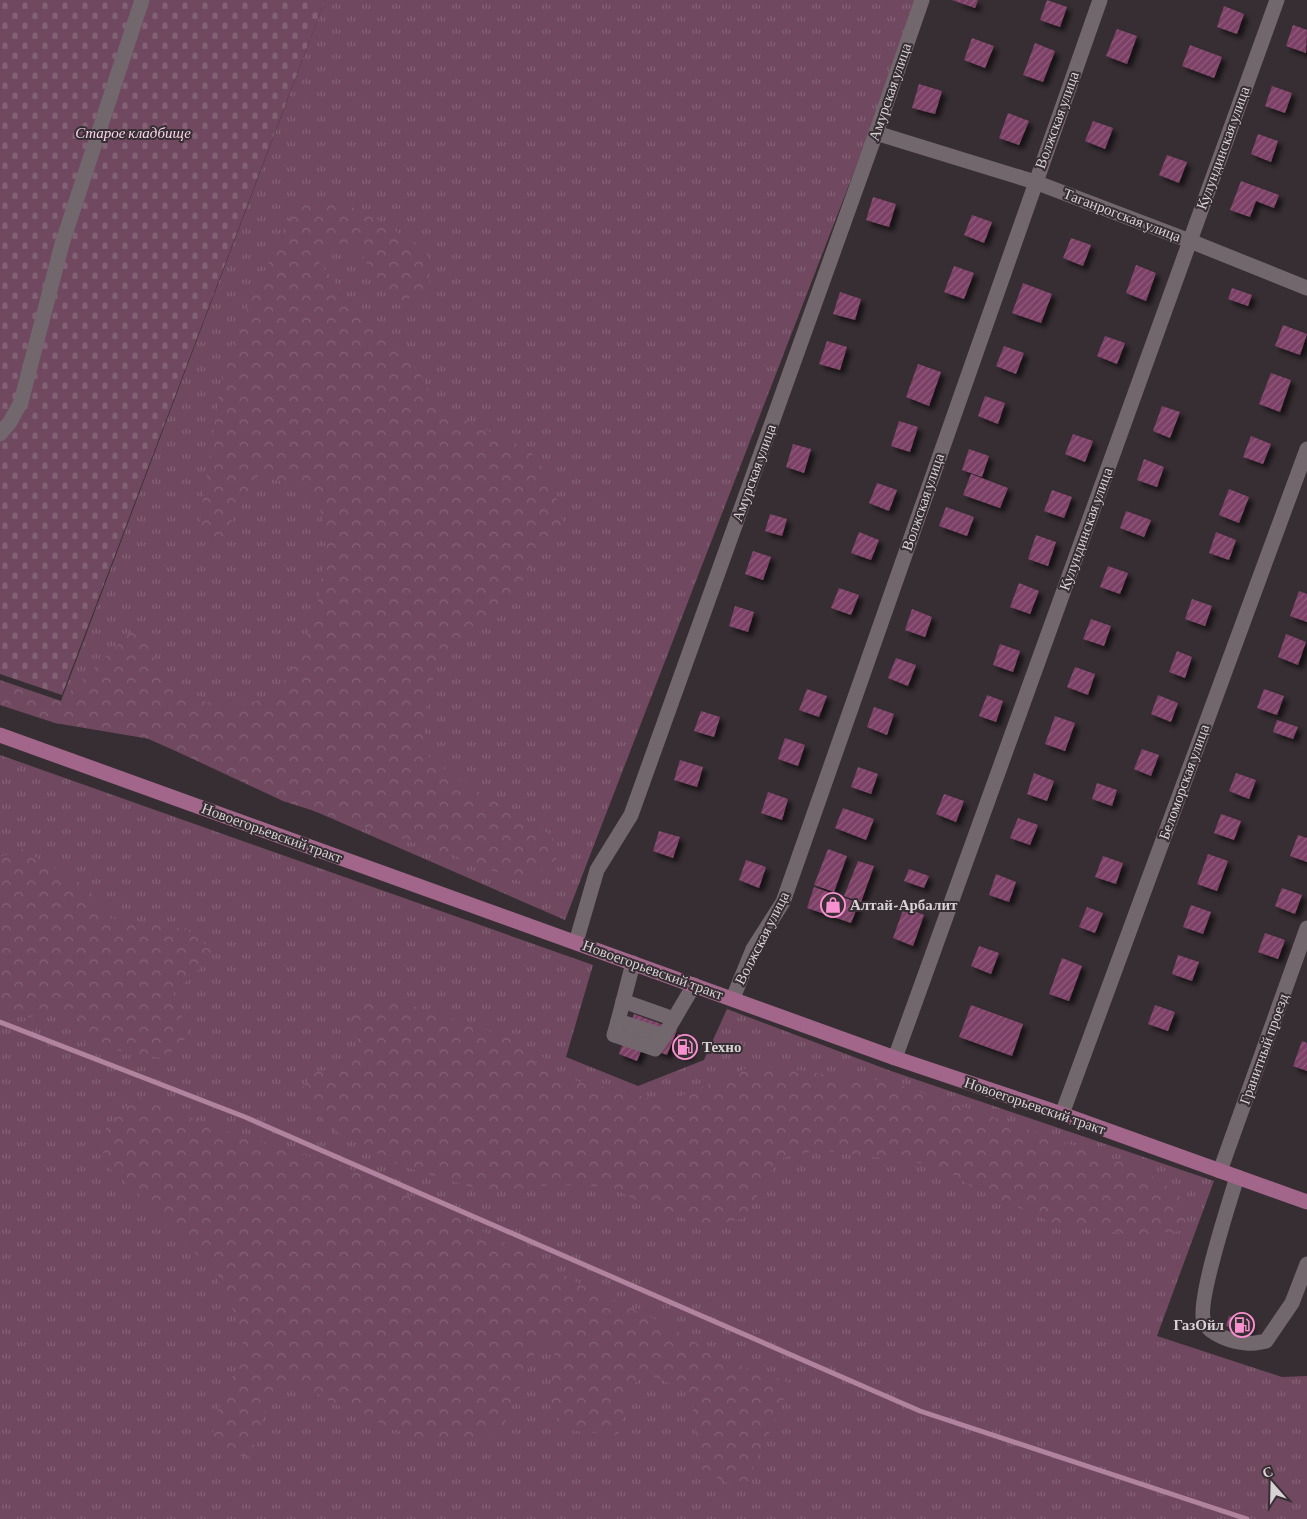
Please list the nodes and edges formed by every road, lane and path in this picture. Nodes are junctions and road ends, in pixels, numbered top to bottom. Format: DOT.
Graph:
graph roads {
  1 [pos="142,0"];
  2 [pos="922,0"];
  3 [pos="1100,0"];
  4 [pos="1277,0"];
  5 [pos="876,133"];
  6 [pos="1035,182"];
  7 [pos="1190,241"];
  8 [pos="1307,288"];
  9 [pos="0,434"];
  10 [pos="1307,449"];
  11 [pos="0,735"];
  12 [pos="1307,928"];
  13 [pos="576,942"];
  14 [pos="633,963"];
  15 [pos="694,985"];
  16 [pos="733,998"];
  17 [pos="623,1001"];
  18 [pos="674,1019"];
  19 [pos="896,1058"];
  20 [pos="1062,1114"];
  21 [pos="1220,1171"];
  22 [pos="1237,1177"];
  23 [pos="1307,1202"];
  24 [pos="1307,1264"];
  1 -- 9 [label="street"];
  2 -- 5 [label="street, Амурская улица"];
  3 -- 6 [label="street, Волжская улица"];
  4 -- 7 [label="street, Кулундинская улица"];
  5 -- 6 [label="street, Таганрогская улица"];
  5 -- 13 [label="street, Амурская улица"];
  6 -- 7 [label="street, Таганрогская улица"];
  6 -- 16 [label="street, Волжская улица"];
  7 -- 8 [label="street, Таганрогская улица"];
  7 -- 19 [label="street, Кулундинская улица"];
  10 -- 20 [label="street, Беломорская улица"];
  11 -- 13 [label="main road, Новоегорьевский тракт"];
  12 -- 21 [label="street, Гранитный проезд"];
  13 -- 14 [label="main road, Новоегорьевский тракт"];
  14 -- 15 [label="main road, Новоегорьевский тракт"];
  14 -- 17 [label="street"];
  15 -- 16 [label="main road, Новоегорьевский тракт"];
  15 -- 18 [label="street"];
  16 -- 19 [label="main road, Новоегорьевский тракт"];
  17 -- 18 [label="street"];
  17 -- 18 [label="street"];
  19 -- 20 [label="main road, Новоегорьевский тракт"];
  20 -- 21 [label="main road, Новоегорьевский тракт"];
  21 -- 22 [label="main road, Новоегорьевский тракт"];
  22 -- 23 [label="main road, Новоегорьевский тракт"];
  22 -- 24 [label="street"];
}
